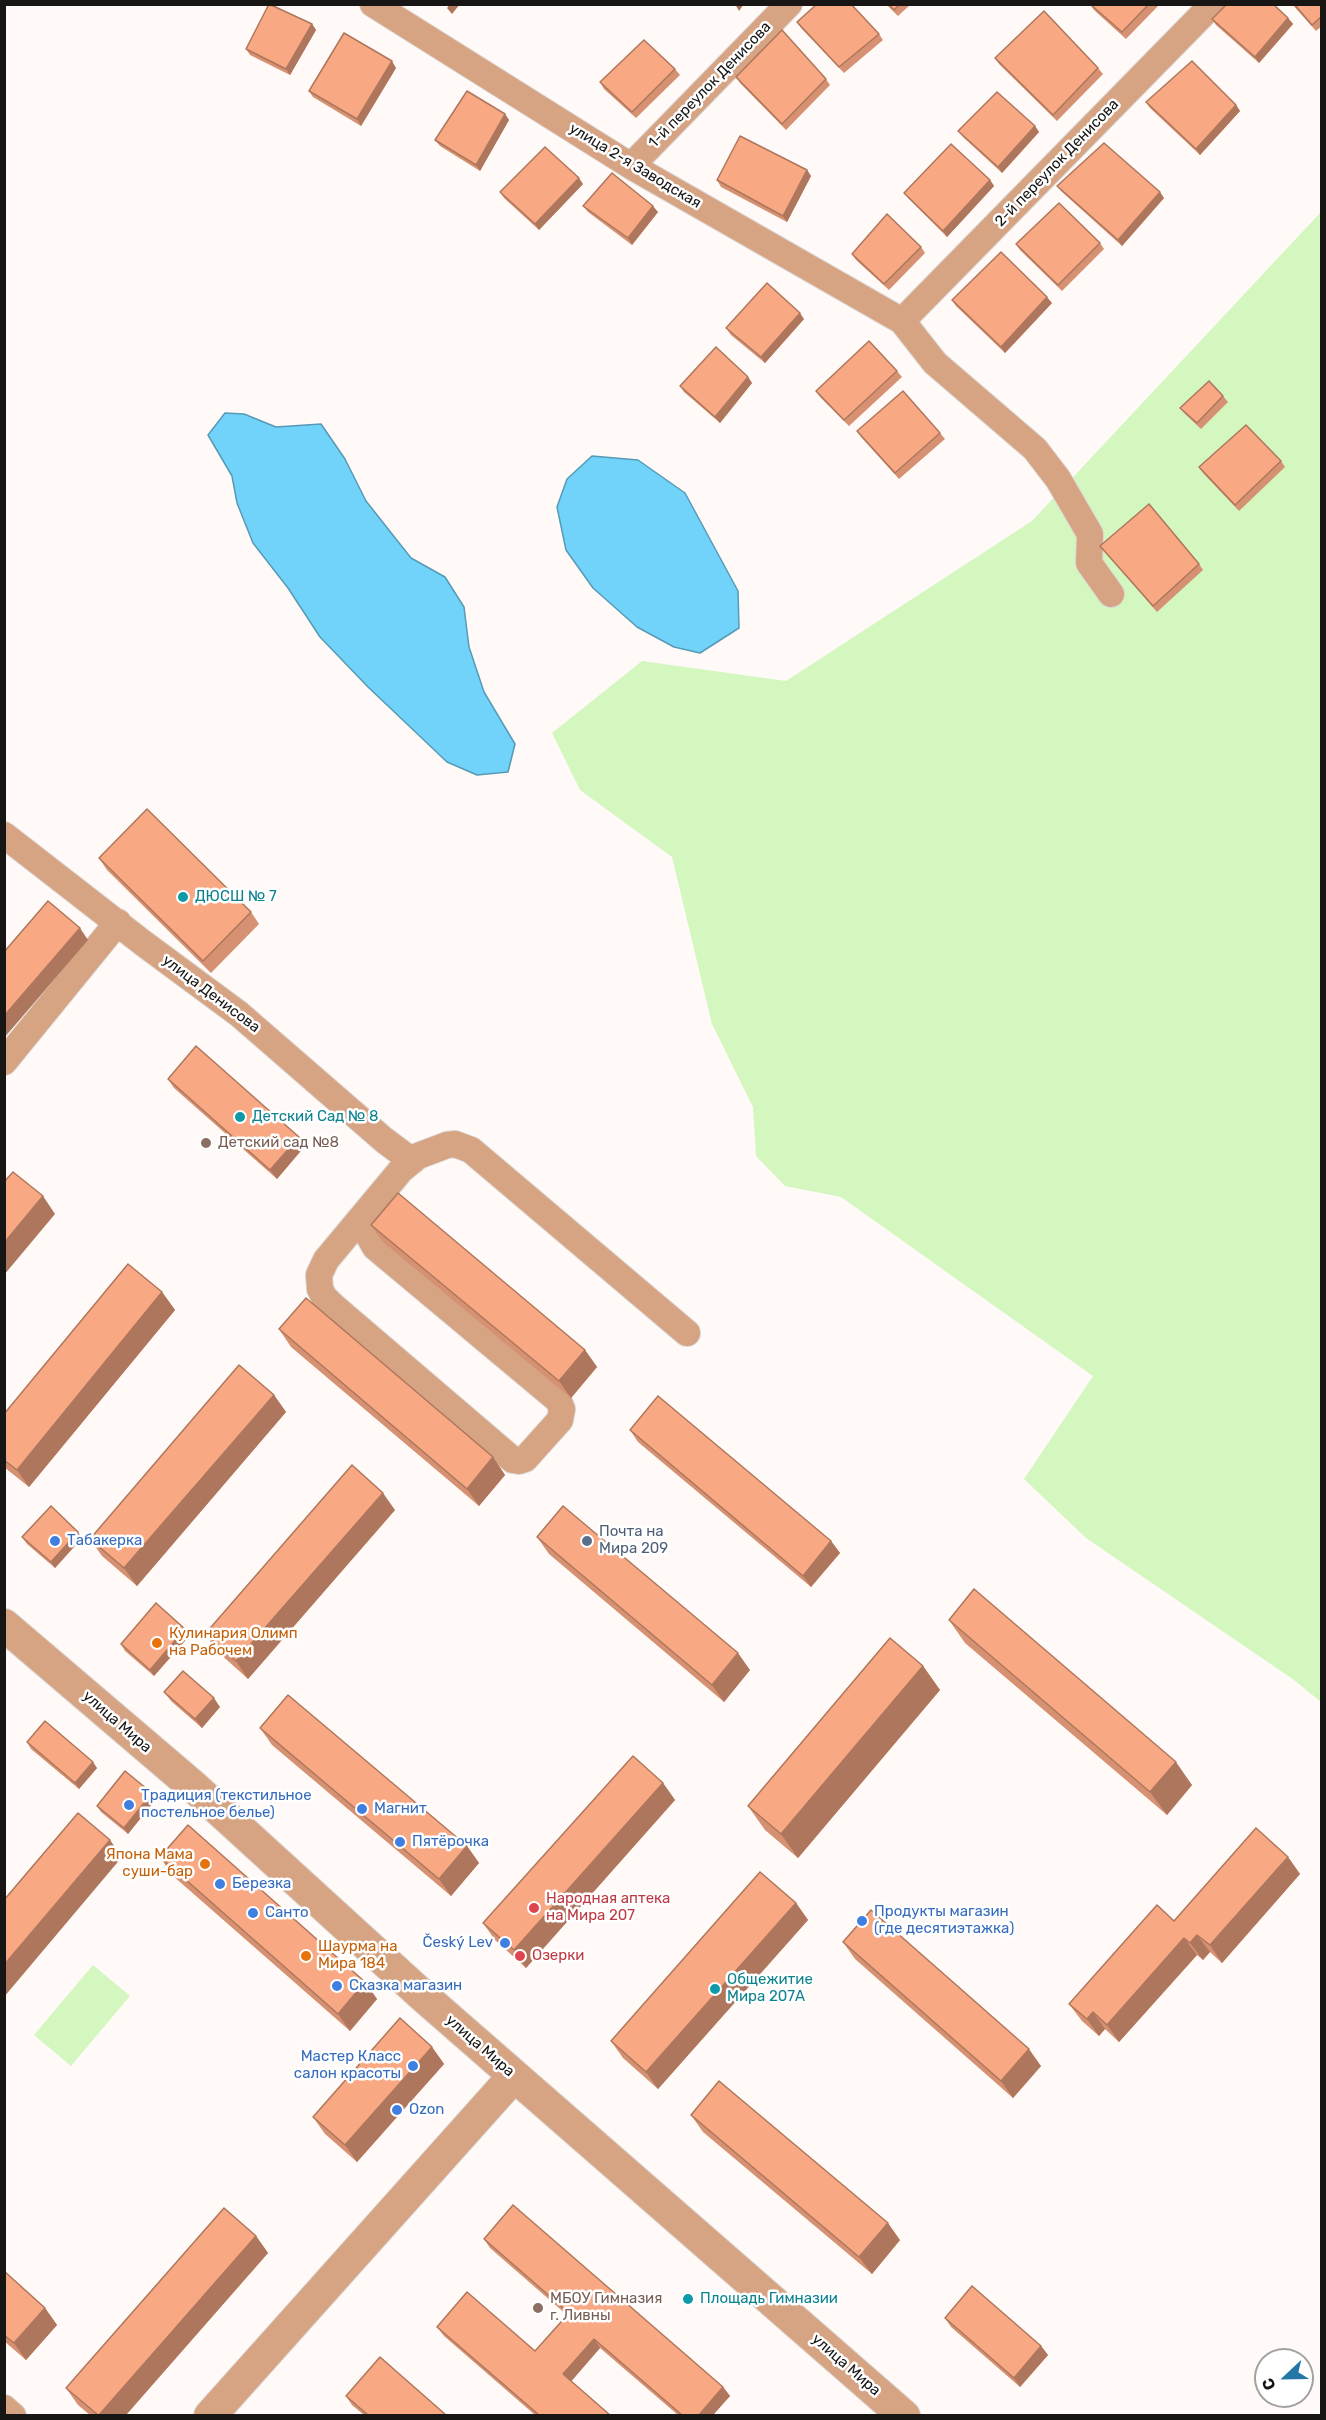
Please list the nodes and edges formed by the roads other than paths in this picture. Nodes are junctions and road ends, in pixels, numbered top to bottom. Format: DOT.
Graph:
graph roads {
  1 [pos="373,4"];
  2 [pos="789,4"];
  3 [pos="1213,4"];
  4 [pos="631,166"];
  5 [pos="902,321"];
  6 [pos="1111,594"];
  7 [pos="7,842"];
  8 [pos="118,922"];
  9 [pos="4,1062"];
  10 [pos="412,1161"];
  11 [pos="366,1213"];
  12 [pos="339,1245"];
  13 [pos="375,1247"];
  14 [pos="687,1333"];
  15 [pos="4,1625"];
  16 [pos="514,2076"];
  17 [pos="4,2408"];
  18 [pos="13,2415"];
  19 [pos="210,2415"];
  20 [pos="904,2415"];
  1 -- 4 [label="street, улица 2-я Заводская"];
  2 -- 4 [label="street, 1-й переулок Денисова"];
  3 -- 5 [label="street, 2-й переулок Денисова"];
  4 -- 5 [label="street, улица 2-я Заводская"];
  5 -- 6 [label="street"];
  7 -- 8 [label="street, улица Денисова"];
  8 -- 9 [label="street"];
  8 -- 10 [label="street, улица Денисова"];
  10 -- 11 [label="street"];
  10 -- 14 [label="street"];
  11 -- 12 [label="street"];
  11 -- 13 [label="street"];
  12 -- 13 [label="street"];
  12 -- 13 [label="street"];
  15 -- 16 [label="street, улица Мира"];
  16 -- 19 [label="street"];
  16 -- 20 [label="street, улица Мира"];
  17 -- 18 [label="street"];
}
